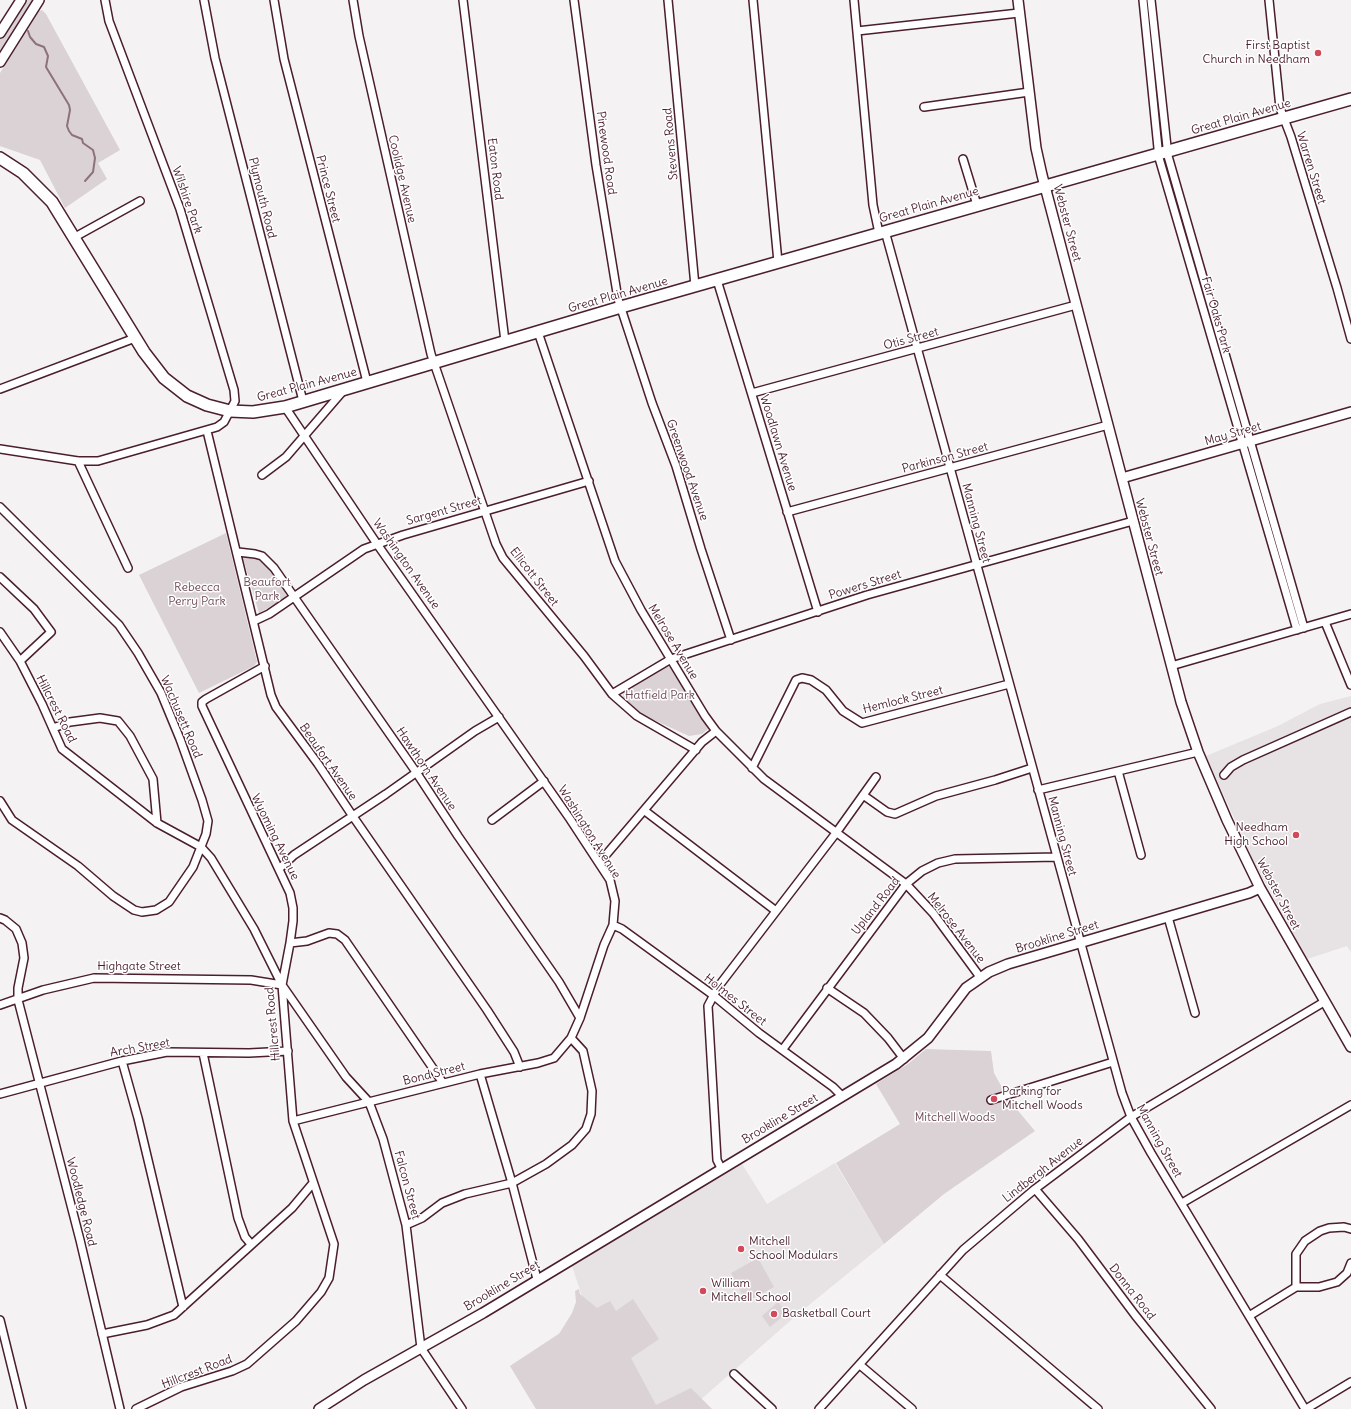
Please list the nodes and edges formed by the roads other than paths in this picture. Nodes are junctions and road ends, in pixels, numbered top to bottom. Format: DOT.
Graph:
graph roads {
  1 [pos="21,0"];
  2 [pos="39,0"];
  3 [pos="105,0"];
  4 [pos="204,0"];
  5 [pos="274,0"];
  6 [pos="353,0"];
  7 [pos="462,0"];
  8 [pos="574,0"];
  9 [pos="668,0"];
  10 [pos="753,0"];
  11 [pos="854,0"];
  12 [pos="1018,0"];
  13 [pos="1143,0"];
  14 [pos="1151,0"];
  15 [pos="1269,0"];
  16 [pos="1019,13"];
  17 [pos="857,31"];
  18 [pos="0,33"];
  19 [pos="1157,54"];
  20 [pos="1148,55"];
  21 [pos="0,62"];
  22 [pos="1029,92"];
  23 [pos="1351,99"];
  24 [pos="924,107"];
  25 [pos="1284,118"];
  26 [pos="1163,152"];
  27 [pos="0,158"];
  28 [pos="963,159"];
  29 [pos="1044,186"];
  30 [pos="140,201"];
  31 [pos="976,205"];
  32 [pos="882,232"];
  33 [pos="74,237"];
  34 [pos="778,262"];
  35 [pos="717,280"];
  36 [pos="695,286"];
  37 [pos="1210,302"];
  38 [pos="1201,304"];
  39 [pos="1076,305"];
  40 [pos="620,308"];
  41 [pos="538,332"];
  42 [pos="135,338"];
  43 [pos="1351,340"];
  44 [pos="505,341"];
  45 [pos="917,348"];
  46 [pos="433,363"];
  47 [pos="367,382"];
  48 [pos="1,387"];
  49 [pos="344,389"];
  50 [pos="752,393"];
  51 [pos="303,401"];
  52 [pos="284,407"];
  53 [pos="230,411"];
  54 [pos="1351,412"];
  55 [pos="1108,425"];
  56 [pos="207,431"];
  57 [pos="304,434"];
  58 [pos="1246,442"];
  59 [pos="0,449"];
  60 [pos="78,461"];
  61 [pos="950,468"];
  62 [pos="262,475"];
  63 [pos="1122,478"];
  64 [pos="589,481"];
  65 [pos="0,507"];
  66 [pos="484,511"];
  67 [pos="787,512"];
  68 [pos="1133,521"];
  69 [pos="378,544"];
  70 [pos="238,552"];
  71 [pos="976,565"];
  72 [pos="128,568"];
  73 [pos="0,577"];
  74 [pos="294,597"];
  75 [pos="818,612"];
  76 [pos="1351,614"];
  77 [pos="254,621"];
  78 [pos="1325,622"];
  79 [pos="1300,629"];
  80 [pos="0,632"];
  81 [pos="731,640"];
  82 [pos="671,659"];
  83 [pos="20,661"];
  84 [pos="265,666"];
  85 [pos="1171,666"];
  86 [pos="1009,684"];
  87 [pos="1351,685"];
  88 [pos="612,694"];
  89 [pos="1351,712"];
  90 [pos="499,717"];
  91 [pos="53,728"];
  92 [pos="716,731"];
  93 [pos="696,750"];
  94 [pos="1198,752"];
  95 [pos="752,768"];
  96 [pos="1032,768"];
  97 [pos="1118,771"];
  98 [pos="416,772"];
  99 [pos="1224,775"];
  100 [pos="876,777"];
  101 [pos="544,782"];
  102 [pos="1038,790"];
  103 [pos="863,795"];
  104 [pos="0,801"];
  105 [pos="645,811"];
  106 [pos="352,815"];
  107 [pos="492,820"];
  108 [pos="157,823"];
  109 [pos="836,833"];
  110 [pos="201,847"];
  111 [pos="1141,855"];
  112 [pos="1057,857"];
  113 [pos="599,863"];
  114 [pos="280,868"];
  115 [pos="906,884"];
  116 [pos="1260,888"];
  117 [pos="776,911"];
  118 [pos="1168,917"];
  119 [pos="0,918"];
  120 [pos="613,925"];
  121 [pos="290,943"];
  122 [pos="1080,943"];
  123 [pos="980,977"];
  124 [pos="282,985"];
  125 [pos="827,988"];
  126 [pos="712,995"];
  127 [pos="18,1000"];
  128 [pos="1324,1002"];
  129 [pos="0,1005"];
  130 [pos="1196,1013"];
  131 [pos="580,1018"];
  132 [pos="571,1038"];
  133 [pos="1351,1047"];
  134 [pos="783,1049"];
  135 [pos="288,1051"];
  136 [pos="203,1052"];
  137 [pos="904,1059"];
  138 [pos="122,1061"];
  139 [pos="1113,1062"];
  140 [pos="520,1067"];
  141 [pos="480,1074"];
  142 [pos="40,1083"];
  143 [pos="443,1083"];
  144 [pos="0,1094"];
  145 [pos="842,1096"];
  146 [pos="991,1100"];
  147 [pos="369,1102"];
  148 [pos="1351,1105"];
  149 [pos="1131,1117"];
  150 [pos="293,1120"];
  151 [pos="722,1168"];
  152 [pos="313,1183"];
  153 [pos="512,1183"];
  154 [pos="1035,1189"];
  155 [pos="1182,1203"];
  156 [pos="406,1225"];
  157 [pos="1351,1229"];
  158 [pos="251,1244"];
  159 [pos="1351,1262"];
  160 [pos="940,1275"];
  161 [pos="537,1279"];
  162 [pos="1296,1287"];
  163 [pos="183,1307"];
  164 [pos="1249,1316"];
  165 [pos="0,1320"];
  166 [pos="102,1334"];
  167 [pos="421,1348"];
  168 [pos="860,1365"];
  169 [pos="734,1374"];
  170 [pos="1351,1382"];
  171 [pos="22,1409"];
  172 [pos="120,1409"];
  173 [pos="136,1409"];
  174 [pos="319,1409"];
  175 [pos="462,1409"];
  176 [pos="772,1409"];
  177 [pos="819,1409"];
  178 [pos="912,1409"];
  179 [pos="1098,1409"];
  180 [pos="1211,1409"];
  181 [pos="1306,1409"];
  1 -- 18 [label="street"];
  2 -- 21 [label="street"];
  3 -- 53 [label="street, Wilshire Park"];
  4 -- 51 [label="street, Plymouth Road"];
  5 -- 47 [label="street, Prince Street"];
  6 -- 46 [label="street, Coolidge Avenue"];
  7 -- 44 [label="street, Eaton Road"];
  8 -- 40 [label="street, Pinewood Road"];
  9 -- 36 [label="street, Stevens Road"];
  10 -- 34 [label="street"];
  11 -- 17 [label="street, Manning Street"];
  12 -- 16 [label="street, Webster Street"];
  13 -- 20 [label="street, Fair Oaks Park"];
  14 -- 19 [label="street, Fair Oaks Park"];
  15 -- 25 [label="street, Warren Street"];
  16 -- 17 [label="street"];
  16 -- 22 [label="street, Webster Street"];
  17 -- 32 [label="street, Manning Street"];
  19 -- 20 [label="street"];
  19 -- 26 [label="street, Fair Oaks Park"];
  20 -- 26 [label="street, Fair Oaks Park"];
  22 -- 24 [label="street"];
  22 -- 29 [label="street, Webster Street"];
  23 -- 25 [label="main road, Great Plain Avenue"];
  25 -- 26 [label="main road, Great Plain Avenue"];
  25 -- 43 [label="street, Warren Street"];
  26 -- 29 [label="main road, Great Plain Avenue"];
  26 -- 37 [label="street, Fair Oaks Park"];
  26 -- 38 [label="street, Fair Oaks Park"];
  27 -- 33 [label="main road, Great Plain Avenue"];
  28 -- 31 [label="street"];
  29 -- 31 [label="main road, Great Plain Avenue"];
  29 -- 39 [label="street, Webster Street"];
  30 -- 33 [label="street"];
  31 -- 32 [label="main road, Great Plain Avenue"];
  32 -- 34 [label="main road, Great Plain Avenue"];
  32 -- 45 [label="street, Manning Street"];
  33 -- 42 [label="main road, Great Plain Avenue"];
  34 -- 35 [label="main road, Great Plain Avenue"];
  35 -- 36 [label="main road, Great Plain Avenue"];
  35 -- 50 [label="street, Woodlawn Avenue"];
  36 -- 40 [label="main road, Great Plain Avenue"];
  37 -- 38 [label="street"];
  37 -- 58 [label="street, Fair Oaks Park"];
  38 -- 58 [label="street, Fair Oaks Park"];
  39 -- 45 [label="street, Otis Street"];
  39 -- 55 [label="street, Webster Street"];
  40 -- 41 [label="main road, Great Plain Avenue"];
  40 -- 81 [label="street, Greenwood Avenue"];
  41 -- 44 [label="main road, Great Plain Avenue"];
  41 -- 64 [label="street, Melrose Avenue"];
  42 -- 48 [label="street"];
  42 -- 53 [label="main road, Great Plain Avenue"];
  44 -- 46 [label="main road, Great Plain Avenue"];
  45 -- 50 [label="street, Otis Street"];
  45 -- 61 [label="street, Manning Street"];
  46 -- 47 [label="main road, Great Plain Avenue"];
  46 -- 66 [label="street, Ellicott Street"];
  47 -- 49 [label="main road, Great Plain Avenue"];
  49 -- 51 [label="main road, Great Plain Avenue"];
  49 -- 57 [label="street"];
  50 -- 67 [label="street, Woodlawn Avenue"];
  51 -- 52 [label="main road, Great Plain Avenue"];
  52 -- 53 [label="main road, Great Plain Avenue"];
  52 -- 57 [label="street, Washington Avenue"];
  53 -- 56 [label="street"];
  54 -- 58 [label="street, May Street"];
  55 -- 61 [label="street, Parkinson Street"];
  55 -- 63 [label="street, Webster Street"];
  56 -- 60 [label="street"];
  56 -- 70 [label="street, Beaufort Avenue"];
  57 -- 62 [label="street"];
  57 -- 69 [label="street, Washington Avenue"];
  58 -- 63 [label="street, May Street"];
  58 -- 79 [label="street, Fair Oaks Park"];
  59 -- 60 [label="street"];
  60 -- 72 [label="street"];
  61 -- 67 [label="street, Parkinson Street"];
  61 -- 71 [label="street, Manning Street"];
  63 -- 68 [label="street, Webster Street"];
  64 -- 66 [label="street, Sargent Street"];
  64 -- 82 [label="street, Melrose Avenue"];
  65 -- 110 [label="street, Wachusett Road"];
  66 -- 69 [label="street, Sargent Street"];
  66 -- 88 [label="street, Ellicott Street"];
  67 -- 75 [label="street, Woodlawn Avenue"];
  68 -- 71 [label="street, Powers Street"];
  68 -- 85 [label="street, Webster Street"];
  69 -- 74 [label="street, Sargent Street"];
  69 -- 90 [label="street, Washington Avenue"];
  70 -- 74 [label="street, Hawthorn Avenue"];
  70 -- 77 [label="street, Beaufort Avenue"];
  71 -- 75 [label="street, Powers Street"];
  71 -- 86 [label="street, Manning Street"];
  73 -- 83 [label="street"];
  74 -- 77 [label="street, Sargent Street"];
  74 -- 98 [label="street, Hawthorn Avenue"];
  75 -- 81 [label="street, Powers Street"];
  76 -- 78 [label="street"];
  77 -- 84 [label="street, Beaufort Avenue"];
  78 -- 79 [label="street"];
  78 -- 87 [label="street"];
  79 -- 85 [label="street"];
  80 -- 83 [label="street, Hillcrest Road"];
  81 -- 82 [label="street, Powers Street"];
  82 -- 88 [label="street, Powers Street"];
  82 -- 92 [label="street, Melrose Avenue"];
  83 -- 91 [label="street, Hillcrest Road"];
  84 -- 106 [label="street, Beaufort Avenue"];
  84 -- 114 [label="street, Wyoming Avenue"];
  85 -- 94 [label="street, Webster Street"];
  86 -- 95 [label="street, Hemlock Street"];
  86 -- 96 [label="street, Manning Street"];
  88 -- 93 [label="street, Ellicott Street"];
  89 -- 99 [label="street"];
  90 -- 98 [label="street"];
  90 -- 101 [label="street, Washington Avenue"];
  91 -- 108 [label="street, Hillcrest Road"];
  91 -- 108 [label="street"];
  92 -- 93 [label="street"];
  92 -- 95 [label="street, Melrose Avenue"];
  93 -- 105 [label="street"];
  94 -- 97 [label="street"];
  94 -- 116 [label="street, Webster Street"];
  95 -- 109 [label="street, Melrose Avenue"];
  96 -- 102 [label="street, Manning Street"];
  96 -- 103 [label="street"];
  97 -- 102 [label="street"];
  97 -- 111 [label="street"];
  98 -- 106 [label="street"];
  98 -- 131 [label="street, Hawthorn Avenue"];
  100 -- 103 [label="street"];
  101 -- 107 [label="street"];
  101 -- 113 [label="street, Washington Avenue"];
  102 -- 112 [label="street, Manning Street"];
  103 -- 109 [label="street"];
  104 -- 110 [label="street, Wachusett Road"];
  105 -- 113 [label="street"];
  105 -- 117 [label="street"];
  106 -- 114 [label="street"];
  106 -- 140 [label="street, Beaufort Avenue"];
  108 -- 110 [label="street, Hillcrest Road"];
  109 -- 115 [label="street, Melrose Avenue"];
  109 -- 117 [label="street"];
  110 -- 124 [label="street, Hillcrest Road"];
  112 -- 115 [label="street, Upland Road"];
  112 -- 122 [label="street, Manning Street"];
  113 -- 120 [label="street, Washington Avenue"];
  114 -- 121 [label="street, Wyoming Avenue"];
  115 -- 123 [label="street, Melrose Avenue"];
  115 -- 125 [label="street, Upland Road"];
  116 -- 118 [label="street, Brookline Street"];
  116 -- 128 [label="street, Webster Street"];
  117 -- 126 [label="street"];
  118 -- 122 [label="street, Brookline Street"];
  118 -- 130 [label="street"];
  119 -- 127 [label="street, Woodledge Road"];
  120 -- 126 [label="street, Holmes Street"];
  120 -- 131 [label="street, Washington Avenue"];
  121 -- 124 [label="street, Wyoming Avenue"];
  121 -- 143 [label="street"];
  122 -- 123 [label="street, Brookline Street"];
  122 -- 139 [label="street, Manning Street"];
  123 -- 137 [label="street, Brookline Street"];
  124 -- 127 [label="street, Highgate Street"];
  124 -- 135 [label="street, Hillcrest Road"];
  124 -- 147 [label="street, Falcon Street"];
  125 -- 134 [label="street, Upland Road"];
  125 -- 137 [label="street"];
  126 -- 134 [label="street, Holmes Street"];
  126 -- 151 [label="street"];
  127 -- 129 [label="street, Highgate Street"];
  127 -- 142 [label="street, Woodledge Road"];
  128 -- 133 [label="street, Webster Street"];
  128 -- 149 [label="street, Lindbergh Avenue"];
  131 -- 132 [label="street, Washington Avenue"];
  132 -- 140 [label="street, Bond Street"];
  132 -- 153 [label="street"];
  134 -- 145 [label="street, Holmes Street"];
  135 -- 136 [label="street, Arch Street"];
  135 -- 150 [label="street, Hillcrest Road"];
  136 -- 138 [label="street, Arch Street"];
  136 -- 158 [label="street"];
  137 -- 145 [label="street, Brookline Street"];
  138 -- 142 [label="street, Arch Street"];
  138 -- 163 [label="street"];
  139 -- 146 [label="street"];
  139 -- 149 [label="street, Manning Street"];
  140 -- 141 [label="street, Bond Street"];
  141 -- 143 [label="street, Bond Street"];
  141 -- 153 [label="street"];
  142 -- 144 [label="street, Arch Street"];
  142 -- 166 [label="street, Woodledge Road"];
  143 -- 147 [label="street, Bond Street"];
  145 -- 151 [label="street, Brookline Street"];
  147 -- 150 [label="street, Bond Street"];
  147 -- 156 [label="street, Falcon Street"];
  148 -- 155 [label="street"];
  149 -- 154 [label="street, Lindbergh Avenue"];
  149 -- 155 [label="street, Manning Street"];
  150 -- 152 [label="street, Hillcrest Road"];
  151 -- 161 [label="street, Brookline Street"];
  152 -- 158 [label="street"];
  152 -- 173 [label="street, Hillcrest Road"];
  153 -- 156 [label="street"];
  153 -- 161 [label="street"];
  154 -- 160 [label="street, Lindbergh Avenue"];
  154 -- 180 [label="street, Donna Road"];
  155 -- 164 [label="street, Manning Street"];
  156 -- 167 [label="street, Falcon Street"];
  157 -- 162 [label="street"];
  158 -- 163 [label="street"];
  159 -- 162 [label="street"];
  160 -- 168 [label="street, Lindbergh Avenue"];
  160 -- 179 [label="street"];
  161 -- 167 [label="street, Brookline Street"];
  162 -- 164 [label="street"];
  163 -- 166 [label="street"];
  164 -- 181 [label="street, Manning Street"];
  165 -- 171 [label="street"];
  166 -- 172 [label="street, Woodledge Road"];
  167 -- 174 [label="street, Brookline Street"];
  167 -- 175 [label="street, Falcon Street"];
  168 -- 177 [label="street, Lindbergh Avenue"];
  168 -- 178 [label="street"];
  169 -- 176 [label="street"];
  170 -- 181 [label="street"];
}
